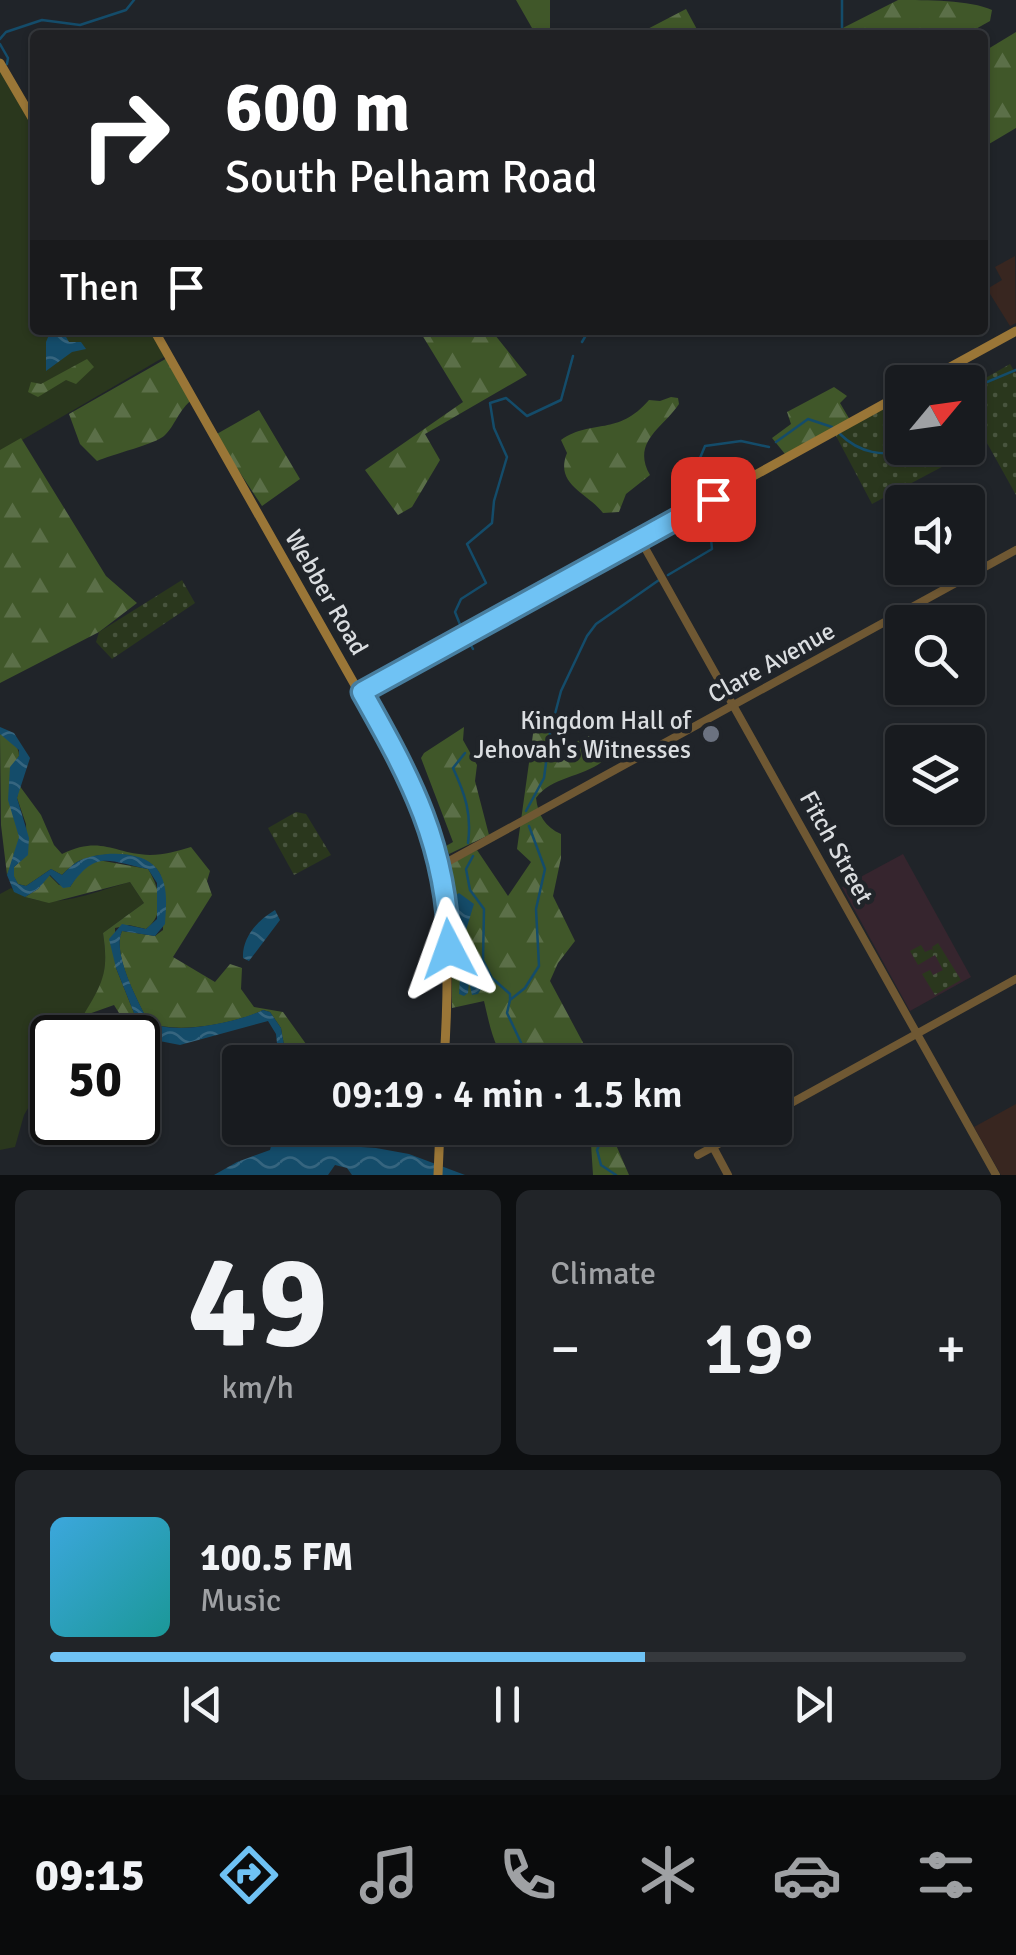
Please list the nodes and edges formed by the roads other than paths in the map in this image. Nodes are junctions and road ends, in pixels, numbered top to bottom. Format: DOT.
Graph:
graph roads {
  1 [pos="0,63"];
  2 [pos="30,114"];
  3 [pos="1016,331"];
  4 [pos="157,335"];
  5 [pos="955,365"];
  6 [pos="885,403"];
  7 [pos="640,539"];
  8 [pos="1016,550"];
  9 [pos="362,692"];
  10 [pos="734,706"];
  11 [pos="440,866"];
  12 [pos="1016,979"];
  13 [pos="917,1034"];
  14 [pos="445,1045"];
  15 [pos="792,1103"];
  16 [pos="439,1145"];
  17 [pos="717,1145"];
  18 [pos="713,1147"];
  19 [pos="698,1155"];
  20 [pos="438,1175"];
  21 [pos="728,1175"];
  22 [pos="996,1175"];
  1 -- 2 [label="main road"];
  3 -- 5 [label="main road"];
  4 -- 9 [label="main road, Webber Road"];
  6 -- 7 [label="main road"];
  7 -- 9 [label="main road"];
  7 -- 10 [label="street, Fitch Street"];
  8 -- 10 [label="street, Clare Avenue"];
  9 -- 11 [label="main road, Webber Road"];
  10 -- 11 [label="street, Clare Avenue"];
  10 -- 13 [label="street, Fitch Street"];
  11 -- 14 [label="main road, Webber Road"];
  12 -- 13 [label="street"];
  13 -- 15 [label="street"];
  13 -- 22 [label="street, Fitch Street"];
  16 -- 20 [label="main road"];
  17 -- 18 [label="street"];
  18 -- 19 [label="street"];
  18 -- 21 [label="street"];
}
